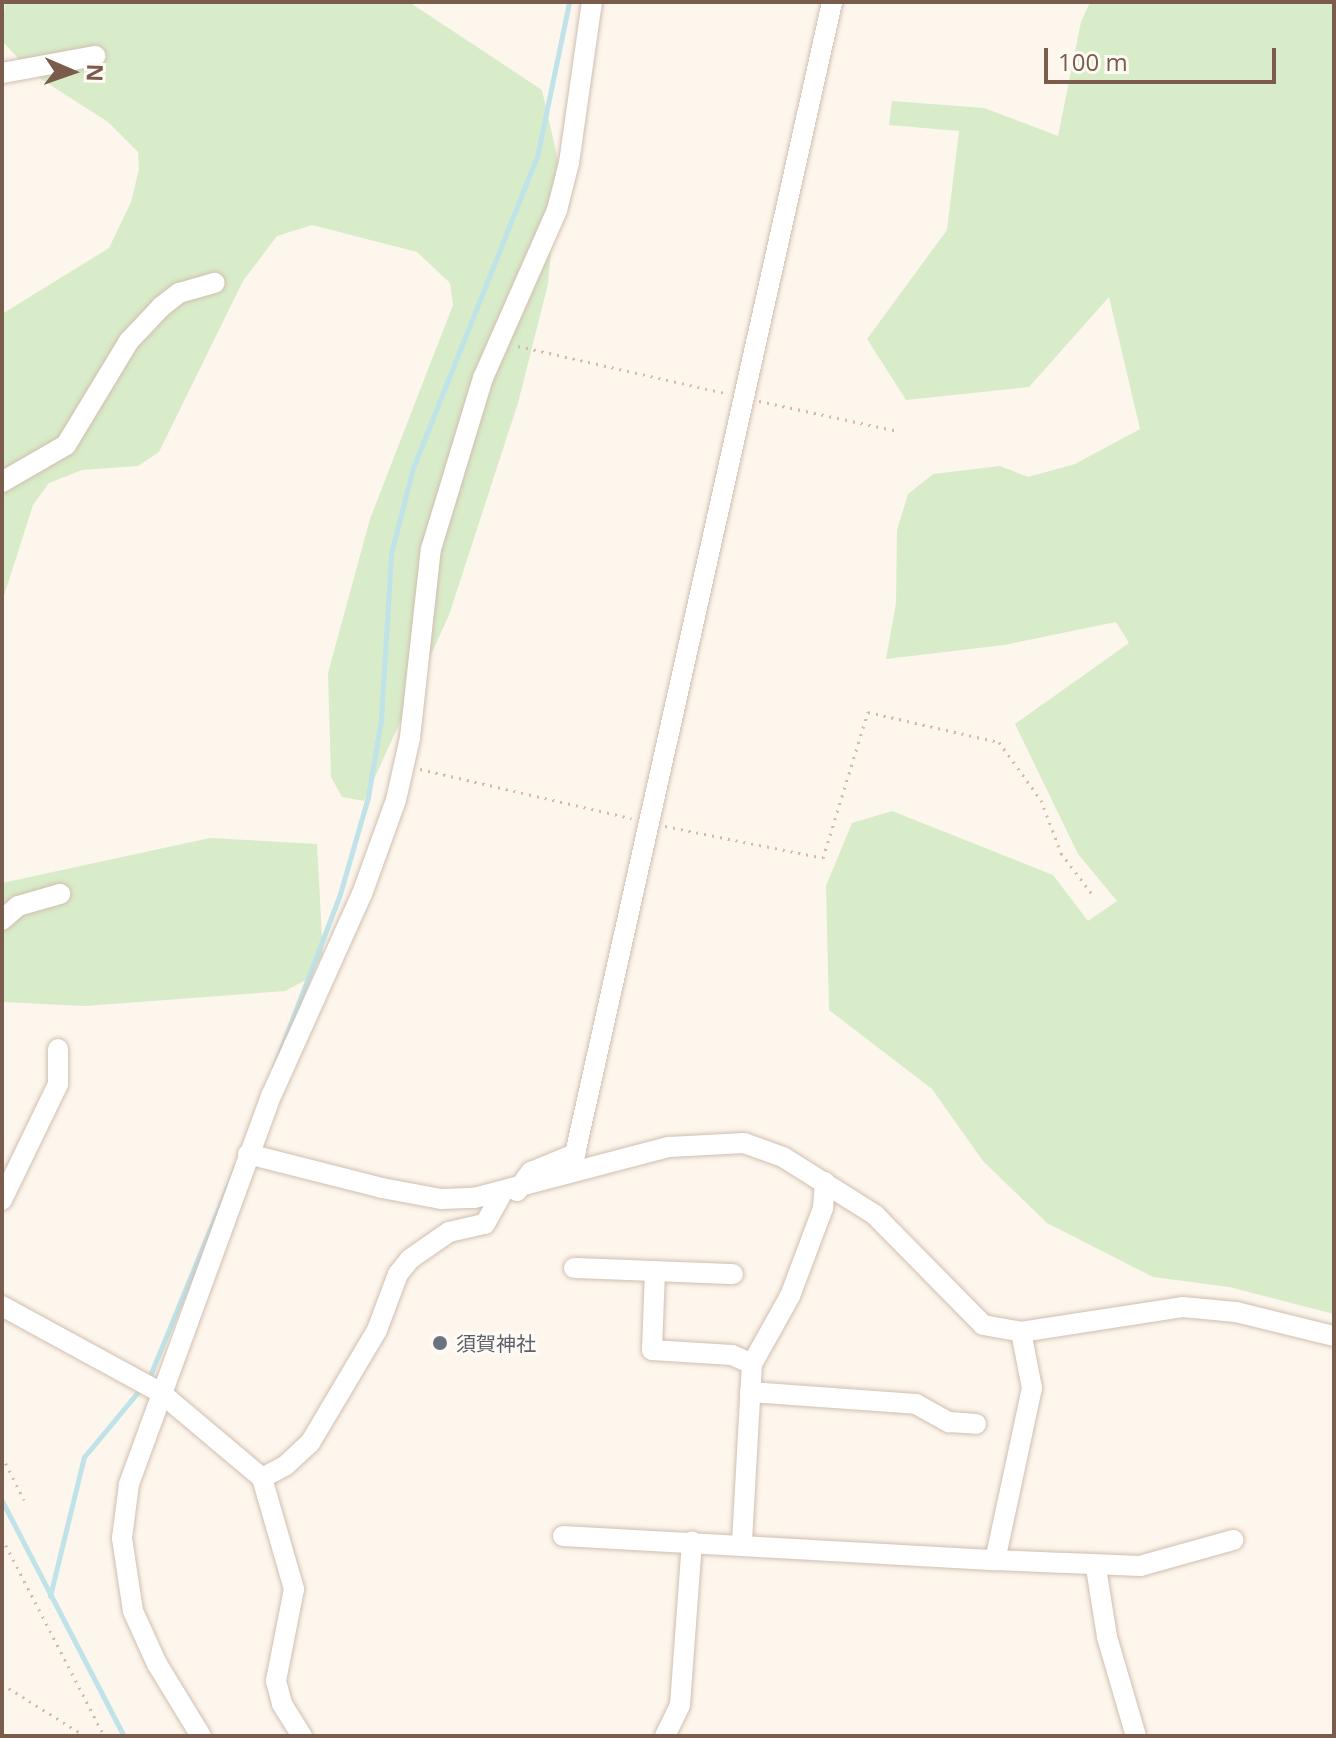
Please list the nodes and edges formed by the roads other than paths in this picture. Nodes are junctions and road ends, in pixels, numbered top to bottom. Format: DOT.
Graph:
graph roads {
  1 [pos="592,2"];
  2 [pos="832,2"];
  3 [pos="95,56"];
  4 [pos="2,73"];
  5 [pos="215,283"];
  6 [pos="2,482"];
  7 [pos="60,894"];
  8 [pos="2,920"];
  9 [pos="58,1049"];
  10 [pos="248,1154"];
  11 [pos="825,1182"];
  12 [pos="509,1193"];
  13 [pos="2,1200"];
  14 [pos="574,1268"];
  15 [pos="655,1271"];
  16 [pos="733,1274"];
  17 [pos="2,1306"];
  18 [pos="1021,1332"];
  19 [pos="1334,1336"];
  20 [pos="752,1364"];
  21 [pos="160,1392"];
  22 [pos="750,1392"];
  23 [pos="976,1424"];
  24 [pos="262,1478"];
  25 [pos="563,1536"];
  26 [pos="1233,1540"];
  27 [pos="692,1541"];
  28 [pos="742,1542"];
  29 [pos="995,1560"];
  30 [pos="1096,1568"];
  31 [pos="201,1736"];
  32 [pos="302,1736"];
  33 [pos="665,1736"];
  34 [pos="1136,1736"];
  1 -- 10 [label="street"];
  2 -- 12 [label="street"];
  3 -- 4 [label="street"];
  5 -- 6 [label="street"];
  7 -- 8 [label="street"];
  9 -- 13 [label="street"];
  10 -- 12 [label="street"];
  10 -- 21 [label="street"];
  11 -- 12 [label="street"];
  11 -- 18 [label="street"];
  11 -- 20 [label="street"];
  12 -- 24 [label="street"];
  14 -- 15 [label="street"];
  15 -- 16 [label="street"];
  15 -- 20 [label="street"];
  17 -- 21 [label="street"];
  18 -- 19 [label="street"];
  18 -- 29 [label="street"];
  20 -- 22 [label="street"];
  21 -- 24 [label="street"];
  21 -- 31 [label="street"];
  22 -- 23 [label="street"];
  22 -- 28 [label="street"];
  24 -- 32 [label="street"];
  25 -- 27 [label="street"];
  26 -- 30 [label="street"];
  27 -- 28 [label="street"];
  27 -- 33 [label="street"];
  28 -- 29 [label="street"];
  29 -- 30 [label="street"];
  30 -- 34 [label="street"];
}
